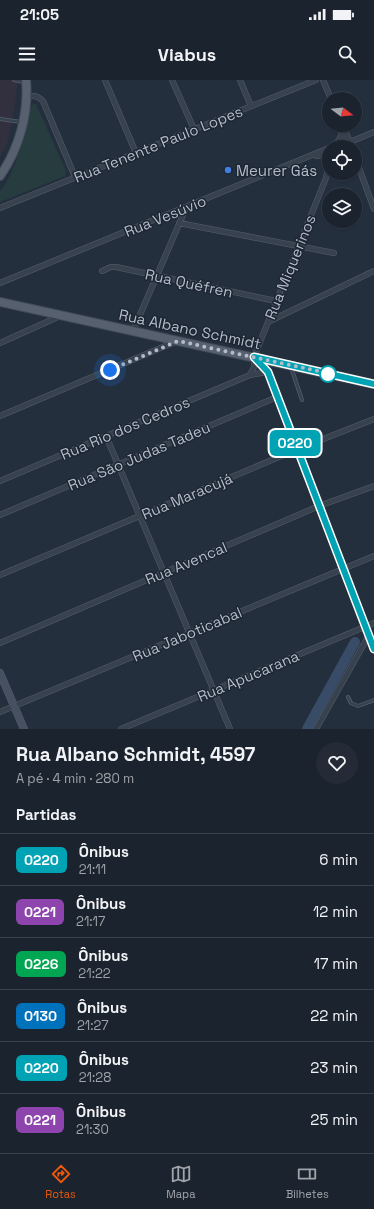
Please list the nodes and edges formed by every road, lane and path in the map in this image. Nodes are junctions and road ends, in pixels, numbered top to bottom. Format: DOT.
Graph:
graph roads {
  1 [pos="14,80"];
  2 [pos="105,80"];
  3 [pos="172,80"];
  4 [pos="240,80"];
  5 [pos="316,80"];
  6 [pos="323,80"];
  7 [pos="26,81"];
  8 [pos="328,92"];
  9 [pos="26,98"];
  10 [pos="251,106"];
  11 [pos="0,120"];
  12 [pos="23,123"];
  13 [pos="194,129"];
  14 [pos="374,132"];
  15 [pos="360,140"];
  16 [pos="322,151"];
  17 [pos="136,153"];
  18 [pos="322,155"];
  19 [pos="304,159"];
  20 [pos="2,171"];
  21 [pos="75,177"];
  22 [pos="362,177"];
  23 [pos="325,180"];
  24 [pos="0,208"];
  25 [pos="186,208"];
  26 [pos="374,209"];
  27 [pos="179,223"];
  28 [pos="298,247"];
  29 [pos="334,253"];
  30 [pos="374,270"];
  31 [pos="102,271"];
  32 [pos="156,276"];
  33 [pos="0,283"];
  34 [pos="276,301"];
  35 [pos="0,302"];
  36 [pos="61,316"];
  37 [pos="268,322"];
  38 [pos="133,331"];
  39 [pos="178,341"];
  40 [pos="0,343"];
  41 [pos="254,357"];
  42 [pos="276,362"];
  43 [pos="290,365"];
  44 [pos="268,372"];
  45 [pos="250,376"];
  46 [pos="374,384"];
  47 [pos="277,397"];
  48 [pos="302,400"];
  49 [pos="0,416"];
  50 [pos="374,419"];
  51 [pos="106,436"];
  52 [pos="298,449"];
  53 [pos="118,464"];
  54 [pos="0,481"];
  55 [pos="374,486"];
  56 [pos="320,506"];
  57 [pos="0,515"];
  58 [pos="140,516"];
  59 [pos="374,556"];
  60 [pos="343,569"];
  61 [pos="164,573"];
  62 [pos="0,575"];
  63 [pos="374,623"];
  64 [pos="366,627"];
  65 [pos="189,633"];
  66 [pos="369,635"];
  67 [pos="0,643"];
  68 [pos="374,649"];
  69 [pos="0,673"];
  70 [pos="214,690"];
  71 [pos="348,697"];
  72 [pos="374,700"];
  73 [pos="14,706"];
  74 [pos="0,712"];
  75 [pos="24,729"];
  76 [pos="121,729"];
  77 [pos="230,729"];
  78 [pos="316,729"];
  1 -- 7 [label="lane"];
  2 -- 17 [label="street"];
  3 -- 13 [label="street"];
  4 -- 10 [label="street"];
  5 -- 10 [label="street, Rua Tenente Paulo Lopes"];
  6 -- 8 [label="street"];
  7 -- 9 [label="main road"];
  9 -- 12 [label="main road"];
  9 -- 21 [label="street"];
  10 -- 13 [label="street, Rua Tenente Paulo Lopes"];
  11 -- 12 [label="lane"];
  12 -- 20 [label="main road"];
  13 -- 17 [label="street, Rua Tenente Paulo Lopes"];
  14 -- 15 [label="street"];
  16 -- 19 [label="street, Rua Vesúvio"];
  17 -- 21 [label="street, Rua Tenente Paulo Lopes"];
  18 -- 19 [label="street"];
  19 -- 25 [label="street, Rua Vesúvio"];
  21 -- 24 [label="street, Rua Tenente Paulo Lopes"];
  22 -- 26 [label="street"];
  23 -- 28 [label="street, Rua Miquerinos"];
  25 -- 27 [label="street"];
  25 -- 33 [label="street, Rua Vesúvio"];
  27 -- 28 [label="street"];
  27 -- 32 [label="street"];
  28 -- 29 [label="street"];
  28 -- 34 [label="street, Rua Miquerinos"];
  30 -- 37 [label="street"];
  31 -- 32 [label="street, Rua Quéfren"];
  32 -- 34 [label="street, Rua Quéfren"];
  32 -- 38 [label="street"];
  34 -- 37 [label="street, Rua Miquerinos"];
  35 -- 36 [label="main road, Rua Albano Schmidt"];
  36 -- 38 [label="main road, Rua Albano Schmidt"];
  36 -- 40 [label="street"];
  37 -- 41 [label="street, Rua Miquerinos"];
  38 -- 39 [label="main road, Rua Albano Schmidt"];
  39 -- 41 [label="main road, Rua Albano Schmidt"];
  39 -- 49 [label="street"];
  41 -- 42 [label="main road, Rua Albano Schmidt"];
  41 -- 44 [label="street"];
  41 -- 45 [label="street"];
  42 -- 43 [label="main road, Rua Albano Schmidt"];
  42 -- 44 [label="street"];
  43 -- 46 [label="main road, Rua Albano Schmidt"];
  43 -- 48 [label="lane"];
  44 -- 45 [label="street, Rua Rio dos Cedros"];
  44 -- 47 [label="street"];
  45 -- 51 [label="street, Rua Rio dos Cedros"];
  47 -- 52 [label="street"];
  47 -- 53 [label="street, Rua São Judas Tadeu"];
  50 -- 52 [label="street, Rua Maracujá"];
  51 -- 53 [label="street"];
  51 -- 54 [label="street, Rua Rio dos Cedros"];
  52 -- 56 [label="street"];
  52 -- 58 [label="street, Rua Maracujá"];
  53 -- 57 [label="street, Rua São Judas Tadeu"];
  53 -- 58 [label="street"];
  55 -- 56 [label="street, Rua Avencal"];
  56 -- 60 [label="street"];
  56 -- 61 [label="street, Rua Avencal"];
  58 -- 61 [label="street"];
  58 -- 62 [label="street, Rua Maracujá"];
  59 -- 60 [label="street, Rua Jaboticabal"];
  60 -- 64 [label="street"];
  60 -- 65 [label="street, Rua Jaboticabal"];
  61 -- 65 [label="street"];
  61 -- 67 [label="street, Rua Avencal"];
  63 -- 64 [label="street, Rua Apucarana"];
  64 -- 66 [label="street"];
  64 -- 70 [label="street, Rua Apucarana"];
  65 -- 70 [label="street"];
  65 -- 73 [label="street, Rua Jaboticabal"];
  66 -- 68 [label="street"];
  66 -- 78 [label="street"];
  69 -- 73 [label="street"];
  70 -- 76 [label="street, Rua Apucarana"];
  70 -- 77 [label="street"];
  71 -- 72 [label="lane"];
  73 -- 74 [label="street, Rua Jaboticabal"];
  73 -- 75 [label="street"];
}
